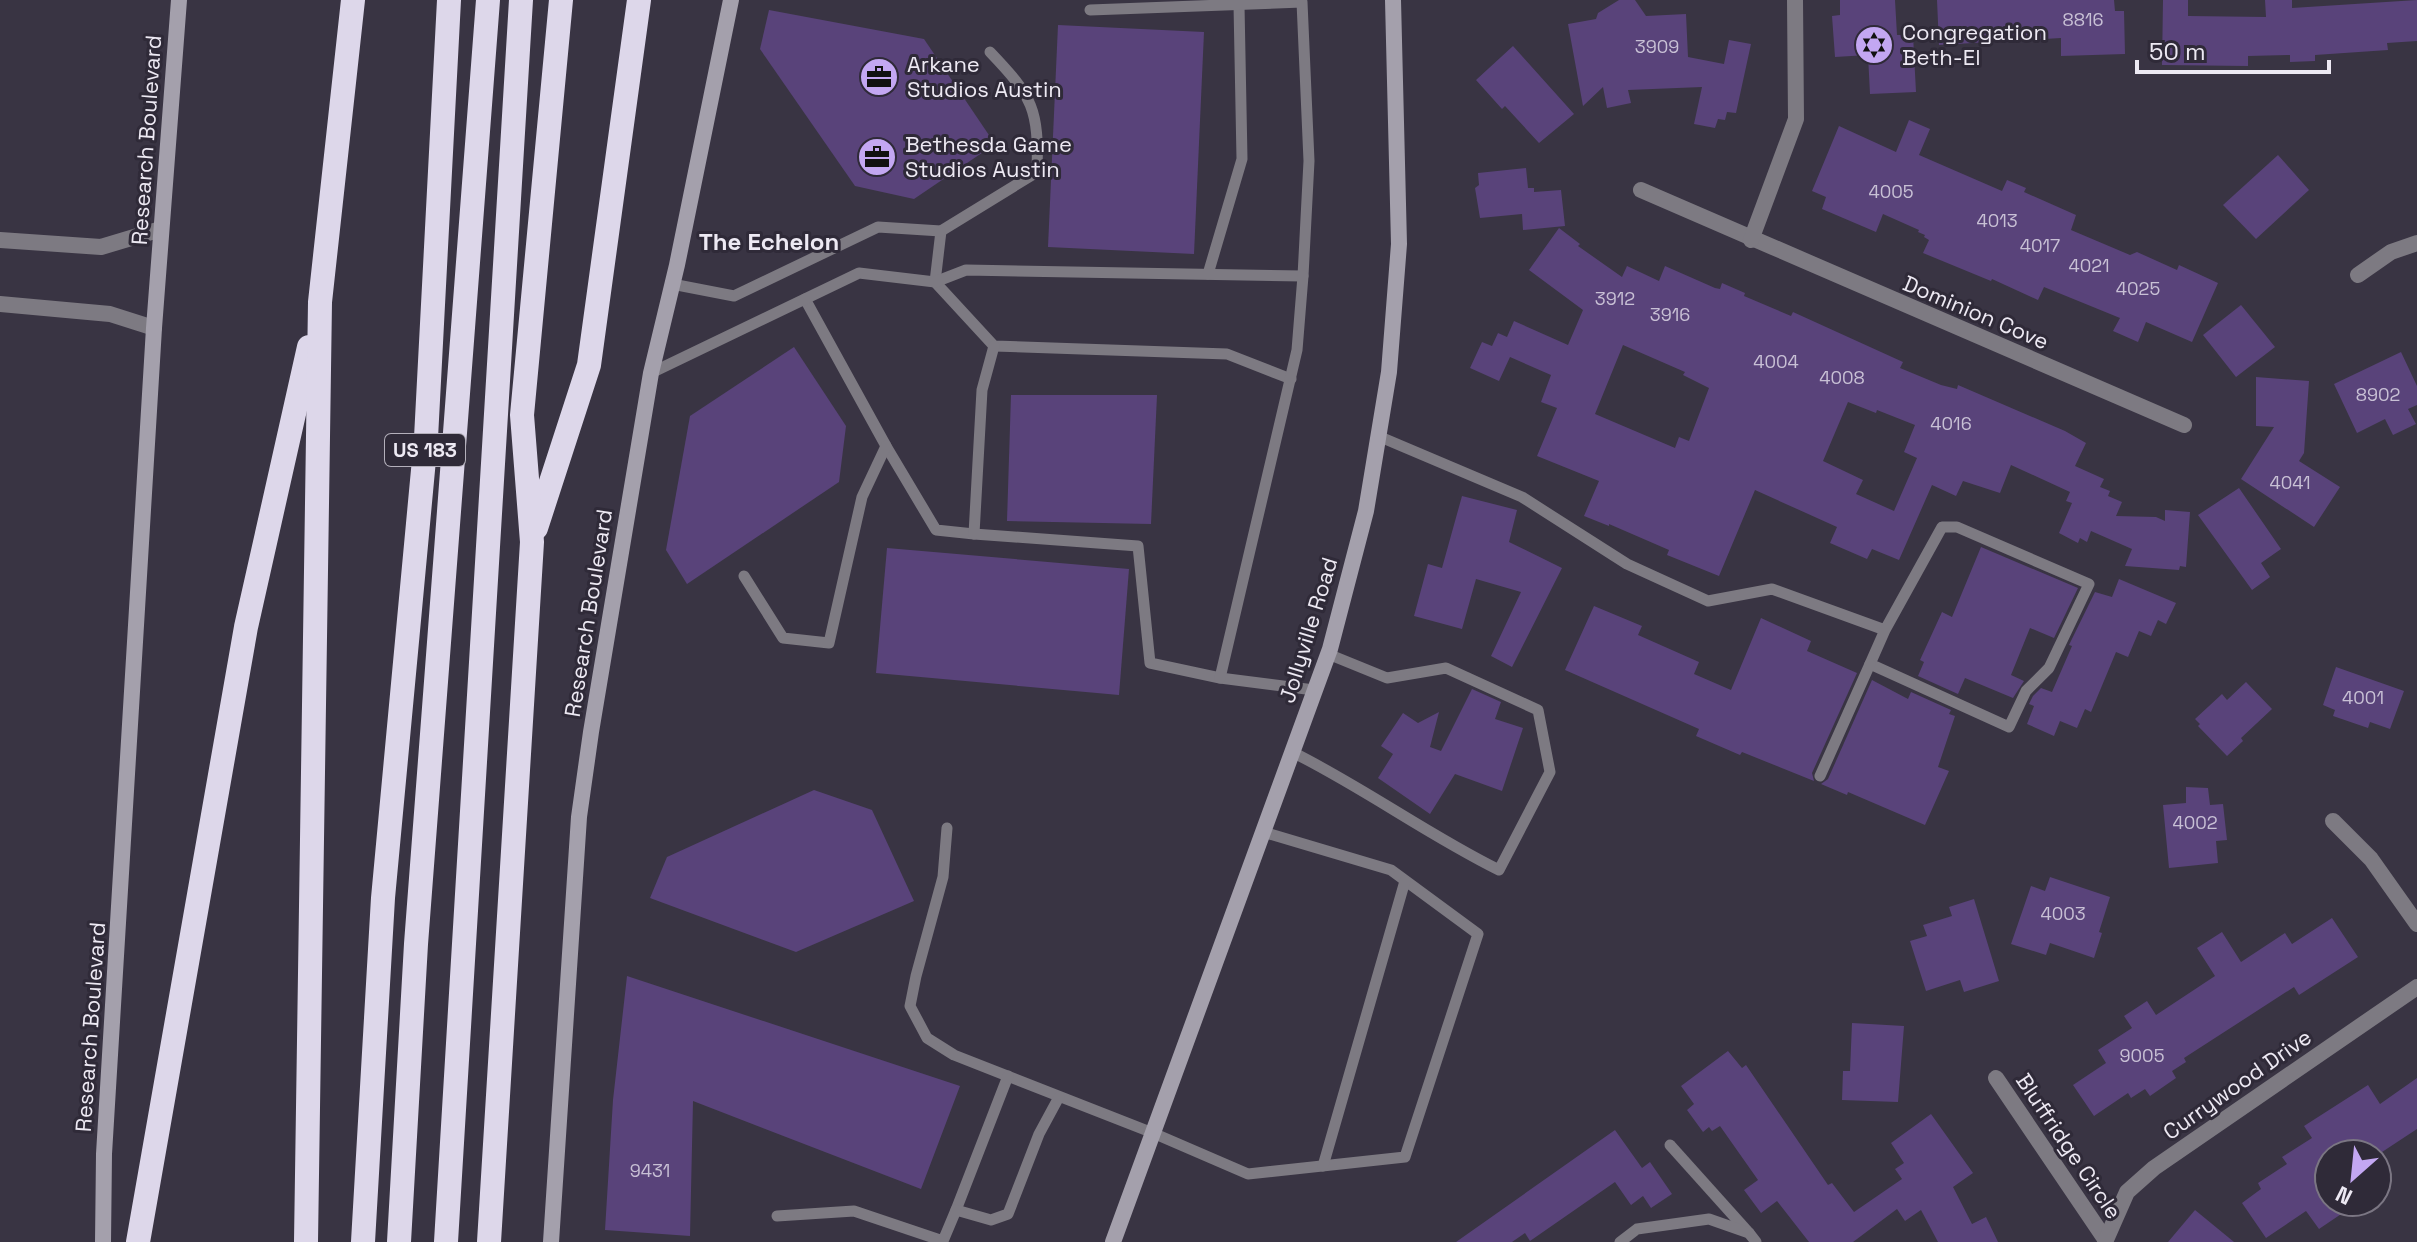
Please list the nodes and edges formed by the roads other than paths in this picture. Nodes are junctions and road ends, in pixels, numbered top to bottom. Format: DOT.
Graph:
graph roads {
  1 [pos="179,0"];
  2 [pos="353,0"];
  3 [pos="449,0"];
  4 [pos="488,0"];
  5 [pos="521,0"];
  6 [pos="561,0"];
  7 [pos="639,0"];
  8 [pos="731,0"];
  9 [pos="1393,0"];
  10 [pos="1795,0"];
  11 [pos="1239,5"];
  12 [pos="1090,10"];
  13 [pos="990,52"];
  14 [pos="1641,190"];
  15 [pos="161,229"];
  16 [pos="941,231"];
  17 [pos="0,240"];
  18 [pos="1751,240"];
  19 [pos="2417,243"];
  20 [pos="1208,274"];
  21 [pos="2358,275"];
  22 [pos="1303,276"];
  23 [pos="935,282"];
  24 [pos="672,284"];
  25 [pos="805,299"];
  26 [pos="320,302"];
  27 [pos="0,304"];
  28 [pos="154,328"];
  29 [pos="994,346"];
  30 [pos="651,373"];
  31 [pos="1291,379"];
  32 [pos="2184,425"];
  33 [pos="1378,436"];
  34 [pos="886,446"];
  35 [pos="974,534"];
  36 [pos="532,542"];
  37 [pos="744,576"];
  38 [pos="1885,630"];
  39 [pos="1328,654"];
  40 [pos="1870,664"];
  41 [pos="1220,678"];
  42 [pos="1314,690"];
  43 [pos="1292,752"];
  44 [pos="1820,776"];
  45 [pos="2333,821"];
  46 [pos="947,828"];
  47 [pos="1263,832"];
  48 [pos="1405,881"];
  49 [pos="2417,924"];
  50 [pos="2417,987"];
  51 [pos="1008,1076"];
  52 [pos="1996,1078"];
  53 [pos="1059,1097"];
  54 [pos="1153,1133"];
  55 [pos="1670,1145"];
  56 [pos="1323,1166"];
  57 [pos="956,1210"];
  58 [pos="777,1216"];
  59 [pos="1752,1238"];
  60 [pos="2105,1240"];
  61 [pos="103,1242"];
  62 [pos="138,1242"];
  63 [pos="306,1242"];
  64 [pos="363,1242"];
  65 [pos="399,1242"];
  66 [pos="446,1242"];
  67 [pos="489,1242"];
  68 [pos="551,1242"];
  69 [pos="943,1242"];
  70 [pos="1113,1242"];
  71 [pos="1620,1242"];
  1 -- 15 [label="main road, Research Boulevard"];
  2 -- 26 [label="highway"];
  3 -- 64 [label="highway, US 183"];
  4 -- 65 [label="highway"];
  5 -- 66 [label="highway"];
  6 -- 36 [label="highway"];
  7 -- 36 [label="highway"];
  8 -- 24 [label="main road, Research Boulevard"];
  9 -- 33 [label="main road, Jollyville Road"];
  10 -- 18 [label="street"];
  11 -- 12 [label="lane"];
  11 -- 20 [label="lane"];
  11 -- 22 [label="lane"];
  13 -- 16 [label="lane"];
  14 -- 18 [label="street, Dominion Cove"];
  15 -- 17 [label="street"];
  15 -- 28 [label="main road, Research Boulevard"];
  16 -- 23 [label="lane"];
  16 -- 24 [label="lane"];
  18 -- 32 [label="street, Dominion Cove"];
  19 -- 21 [label="street"];
  20 -- 22 [label="lane"];
  20 -- 23 [label="lane"];
  22 -- 31 [label="lane"];
  23 -- 25 [label="lane"];
  23 -- 29 [label="lane"];
  24 -- 30 [label="main road, Research Boulevard"];
  25 -- 30 [label="lane"];
  25 -- 34 [label="lane"];
  26 -- 62 [label="highway"];
  26 -- 63 [label="highway"];
  27 -- 28 [label="street"];
  28 -- 61 [label="main road, Research Boulevard"];
  29 -- 31 [label="lane"];
  29 -- 35 [label="lane"];
  30 -- 68 [label="main road, Research Boulevard"];
  31 -- 41 [label="lane"];
  33 -- 38 [label="lane"];
  33 -- 39 [label="main road, Jollyville Road"];
  34 -- 35 [label="lane"];
  34 -- 37 [label="lane"];
  35 -- 41 [label="lane"];
  36 -- 67 [label="highway"];
  38 -- 40 [label="lane"];
  38 -- 40 [label="lane"];
  39 -- 42 [label="main road, Jollyville Road"];
  39 -- 43 [label="lane"];
  40 -- 44 [label="lane"];
  41 -- 42 [label="lane"];
  42 -- 43 [label="main road, Jollyville Road"];
  43 -- 47 [label="main road, Jollyville Road"];
  45 -- 49 [label="street"];
  46 -- 51 [label="lane"];
  47 -- 48 [label="lane"];
  47 -- 54 [label="main road, Jollyville Road"];
  48 -- 56 [label="lane"];
  48 -- 56 [label="lane"];
  50 -- 60 [label="street, Currywood Drive"];
  51 -- 53 [label="lane"];
  51 -- 57 [label="lane"];
  52 -- 60 [label="street, Bluffridge Circle"];
  53 -- 54 [label="lane"];
  53 -- 57 [label="lane"];
  54 -- 56 [label="lane"];
  54 -- 70 [label="main road, Jollyville Road"];
  55 -- 59 [label="lane"];
  57 -- 69 [label="lane"];
  58 -- 69 [label="lane"];
  59 -- 71 [label="lane"];
}
